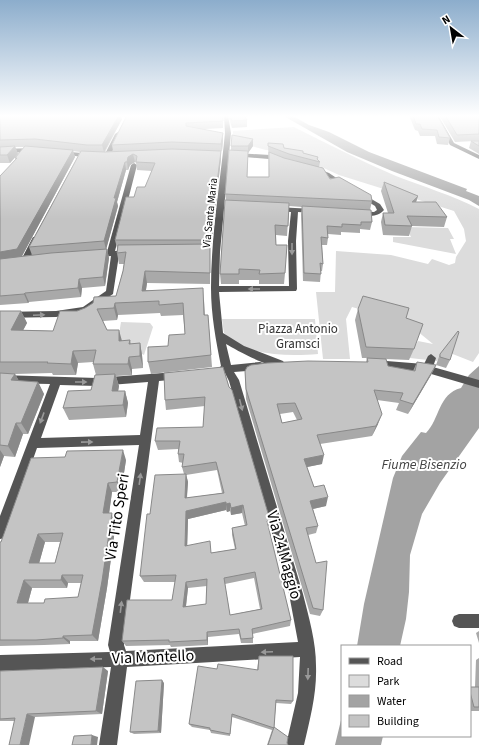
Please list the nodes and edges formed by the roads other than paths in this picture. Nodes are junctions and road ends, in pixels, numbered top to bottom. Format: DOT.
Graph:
graph roads {
  1 [pos="26,150"];
  2 [pos="110,150"];
  3 [pos="223,150"];
  4 [pos="464,150"];
  5 [pos="0,151"];
  6 [pos="41,151"];
  7 [pos="51,152"];
  8 [pos="222,154"];
  9 [pos="21,156"];
  10 [pos="107,156"];
  11 [pos="113,156"];
  12 [pos="479,157"];
  13 [pos="134,165"];
  14 [pos="288,165"];
  15 [pos="308,168"];
  16 [pos="347,186"];
  17 [pos="354,190"];
  18 [pos="220,206"];
  19 [pos="231,207"];
  20 [pos="267,208"];
  21 [pos="295,210"];
  22 [pos="322,211"];
  23 [pos="356,213"];
  24 [pos="39,234"];
  25 [pos="136,252"];
  26 [pos="112,254"];
  27 [pos="87,256"];
  28 [pos="26,260"];
  29 [pos="215,289"];
  30 [pos="0,315"];
  31 [pos="219,334"];
  32 [pos="431,358"];
  33 [pos="363,364"];
  34 [pos="227,369"];
  35 [pos="428,369"];
  36 [pos="215,372"];
  37 [pos="184,375"];
  38 [pos="0,379"];
  39 [pos="154,379"];
  40 [pos="56,382"];
  41 [pos="479,384"];
  42 [pos="146,440"];
  43 [pos="34,443"];
  44 [pos="0,533"];
  45 [pos="479,620"];
  46 [pos="459,621"];
  47 [pos="306,649"];
  48 [pos="120,659"];
  49 [pos="0,663"];
  50 [pos="108,745"];
  51 [pos="295,745"];
  1 -- 5 [label="street"];
  1 -- 6 [label="street"];
  1 -- 9 [label="street"];
  2 -- 10 [label="street"];
  3 -- 8 [label="street, Via Santa Maria"];
  4 -- 12 [label="street"];
  7 -- 10 [label="street"];
  8 -- 14 [label="street"];
  8 -- 18 [label="street, Via Santa Maria"];
  10 -- 11 [label="street"];
  13 -- 26 [label="street"];
  15 -- 16 [label="street"];
  17 -- 23 [label="street"];
  18 -- 19 [label="street"];
  18 -- 29 [label="street, Via Santa Maria"];
  20 -- 21 [label="street"];
  21 -- 22 [label="street"];
  21 -- 29 [label="street, one-way"];
  24 -- 28 [label="street"];
  25 -- 26 [label="street"];
  26 -- 27 [label="street"];
  30 -- 26 [label="street, one-way"];
  29 -- 31 [label="street"];
  31 -- 34 [label="street"];
  31 -- 34 [label="street"];
  32 -- 35 [label="street"];
  33 -- 35 [label="street"];
  34 -- 36 [label="street"];
  34 -- 47 [label="street, Via 24 Maggio, one-way"];
  35 -- 41 [label="street"];
  37 -- 39 [label="street"];
  38 -- 40 [label="street"];
  40 -- 39 [label="street, one-way"];
  39 -- 42 [label="street, Via Tito Speri"];
  40 -- 43 [label="street, one-way"];
  43 -- 42 [label="street, one-way"];
  48 -- 42 [label="street, Via Tito Speri, one-way"];
  43 -- 44 [label="street"];
  45 -- 46 [label="street"];
  47 -- 48 [label="street, Via Montello, one-way"];
  47 -- 51 [label="street, Via 24 Maggio, one-way"];
  48 -- 49 [label="street, Via Montello, one-way"];
  48 -- 50 [label="street, Via Tito Speri"];
}
